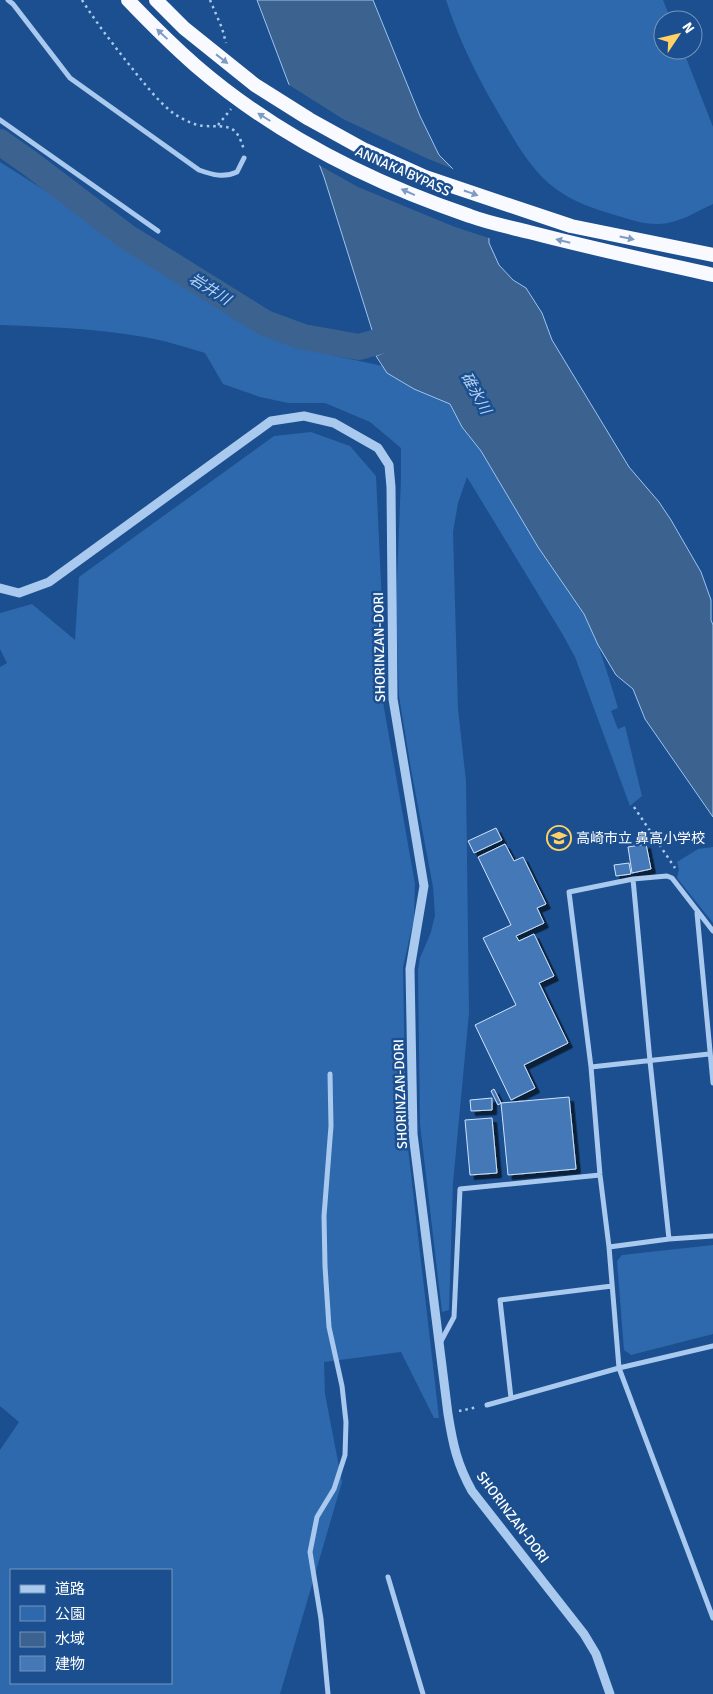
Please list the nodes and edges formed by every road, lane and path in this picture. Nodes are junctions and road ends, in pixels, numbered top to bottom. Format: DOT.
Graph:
graph roads {
  1 [pos="8,0"];
  2 [pos="82,0"];
  3 [pos="128,0"];
  4 [pos="156,0"];
  5 [pos="0,120"];
  6 [pos="244,158"];
  7 [pos="158,231"];
  8 [pos="713,255"];
  9 [pos="713,275"];
  10 [pos="0,588"];
  11 [pos="634,807"];
  12 [pos="672,878"];
  13 [pos="633,879"];
  14 [pos="697,913"];
  15 [pos="713,931"];
  16 [pos="709,1054"];
  17 [pos="650,1061"];
  18 [pos="591,1067"];
  19 [pos="330,1074"];
  20 [pos="713,1083"];
  21 [pos="600,1175"];
  22 [pos="713,1236"];
  23 [pos="669,1239"];
  24 [pos="609,1247"];
  25 [pos="612,1286"];
  26 [pos="440,1344"];
  27 [pos="713,1346"];
  28 [pos="619,1368"];
  29 [pos="511,1398"];
  30 [pos="486,1405"];
  31 [pos="463,1410"];
  32 [pos="388,1577"];
  33 [pos="713,1618"];
  34 [pos="328,1694"];
  35 [pos="423,1694"];
  36 [pos="610,1694"];
  1 -- 6 [label="street"];
  2 -- 6 [label="path"];
  9 -- 3 [label="highway, ANNAKA BYPASS, one-way"];
  4 -- 8 [label="highway, ANNAKA BYPASS, one-way"];
  5 -- 7 [label="street"];
  10 -- 26 [label="street, SHORINZAN-DORI"];
  11 -- 12 [label="path"];
  12 -- 13 [label="street"];
  12 -- 14 [label="street"];
  13 -- 17 [label="street"];
  13 -- 18 [label="street"];
  14 -- 15 [label="street"];
  14 -- 16 [label="street"];
  16 -- 17 [label="street"];
  16 -- 20 [label="street"];
  17 -- 18 [label="street"];
  17 -- 23 [label="street"];
  18 -- 21 [label="street"];
  19 -- 34 [label="street"];
  21 -- 24 [label="street"];
  21 -- 26 [label="street"];
  22 -- 23 [label="street"];
  23 -- 24 [label="street"];
  24 -- 25 [label="street"];
  25 -- 28 [label="street"];
  25 -- 29 [label="street"];
  26 -- 36 [label="street, SHORINZAN-DORI"];
  27 -- 28 [label="street"];
  28 -- 29 [label="street"];
  28 -- 33 [label="street"];
  29 -- 30 [label="street"];
  30 -- 31 [label="path"];
  32 -- 35 [label="street"];
}
